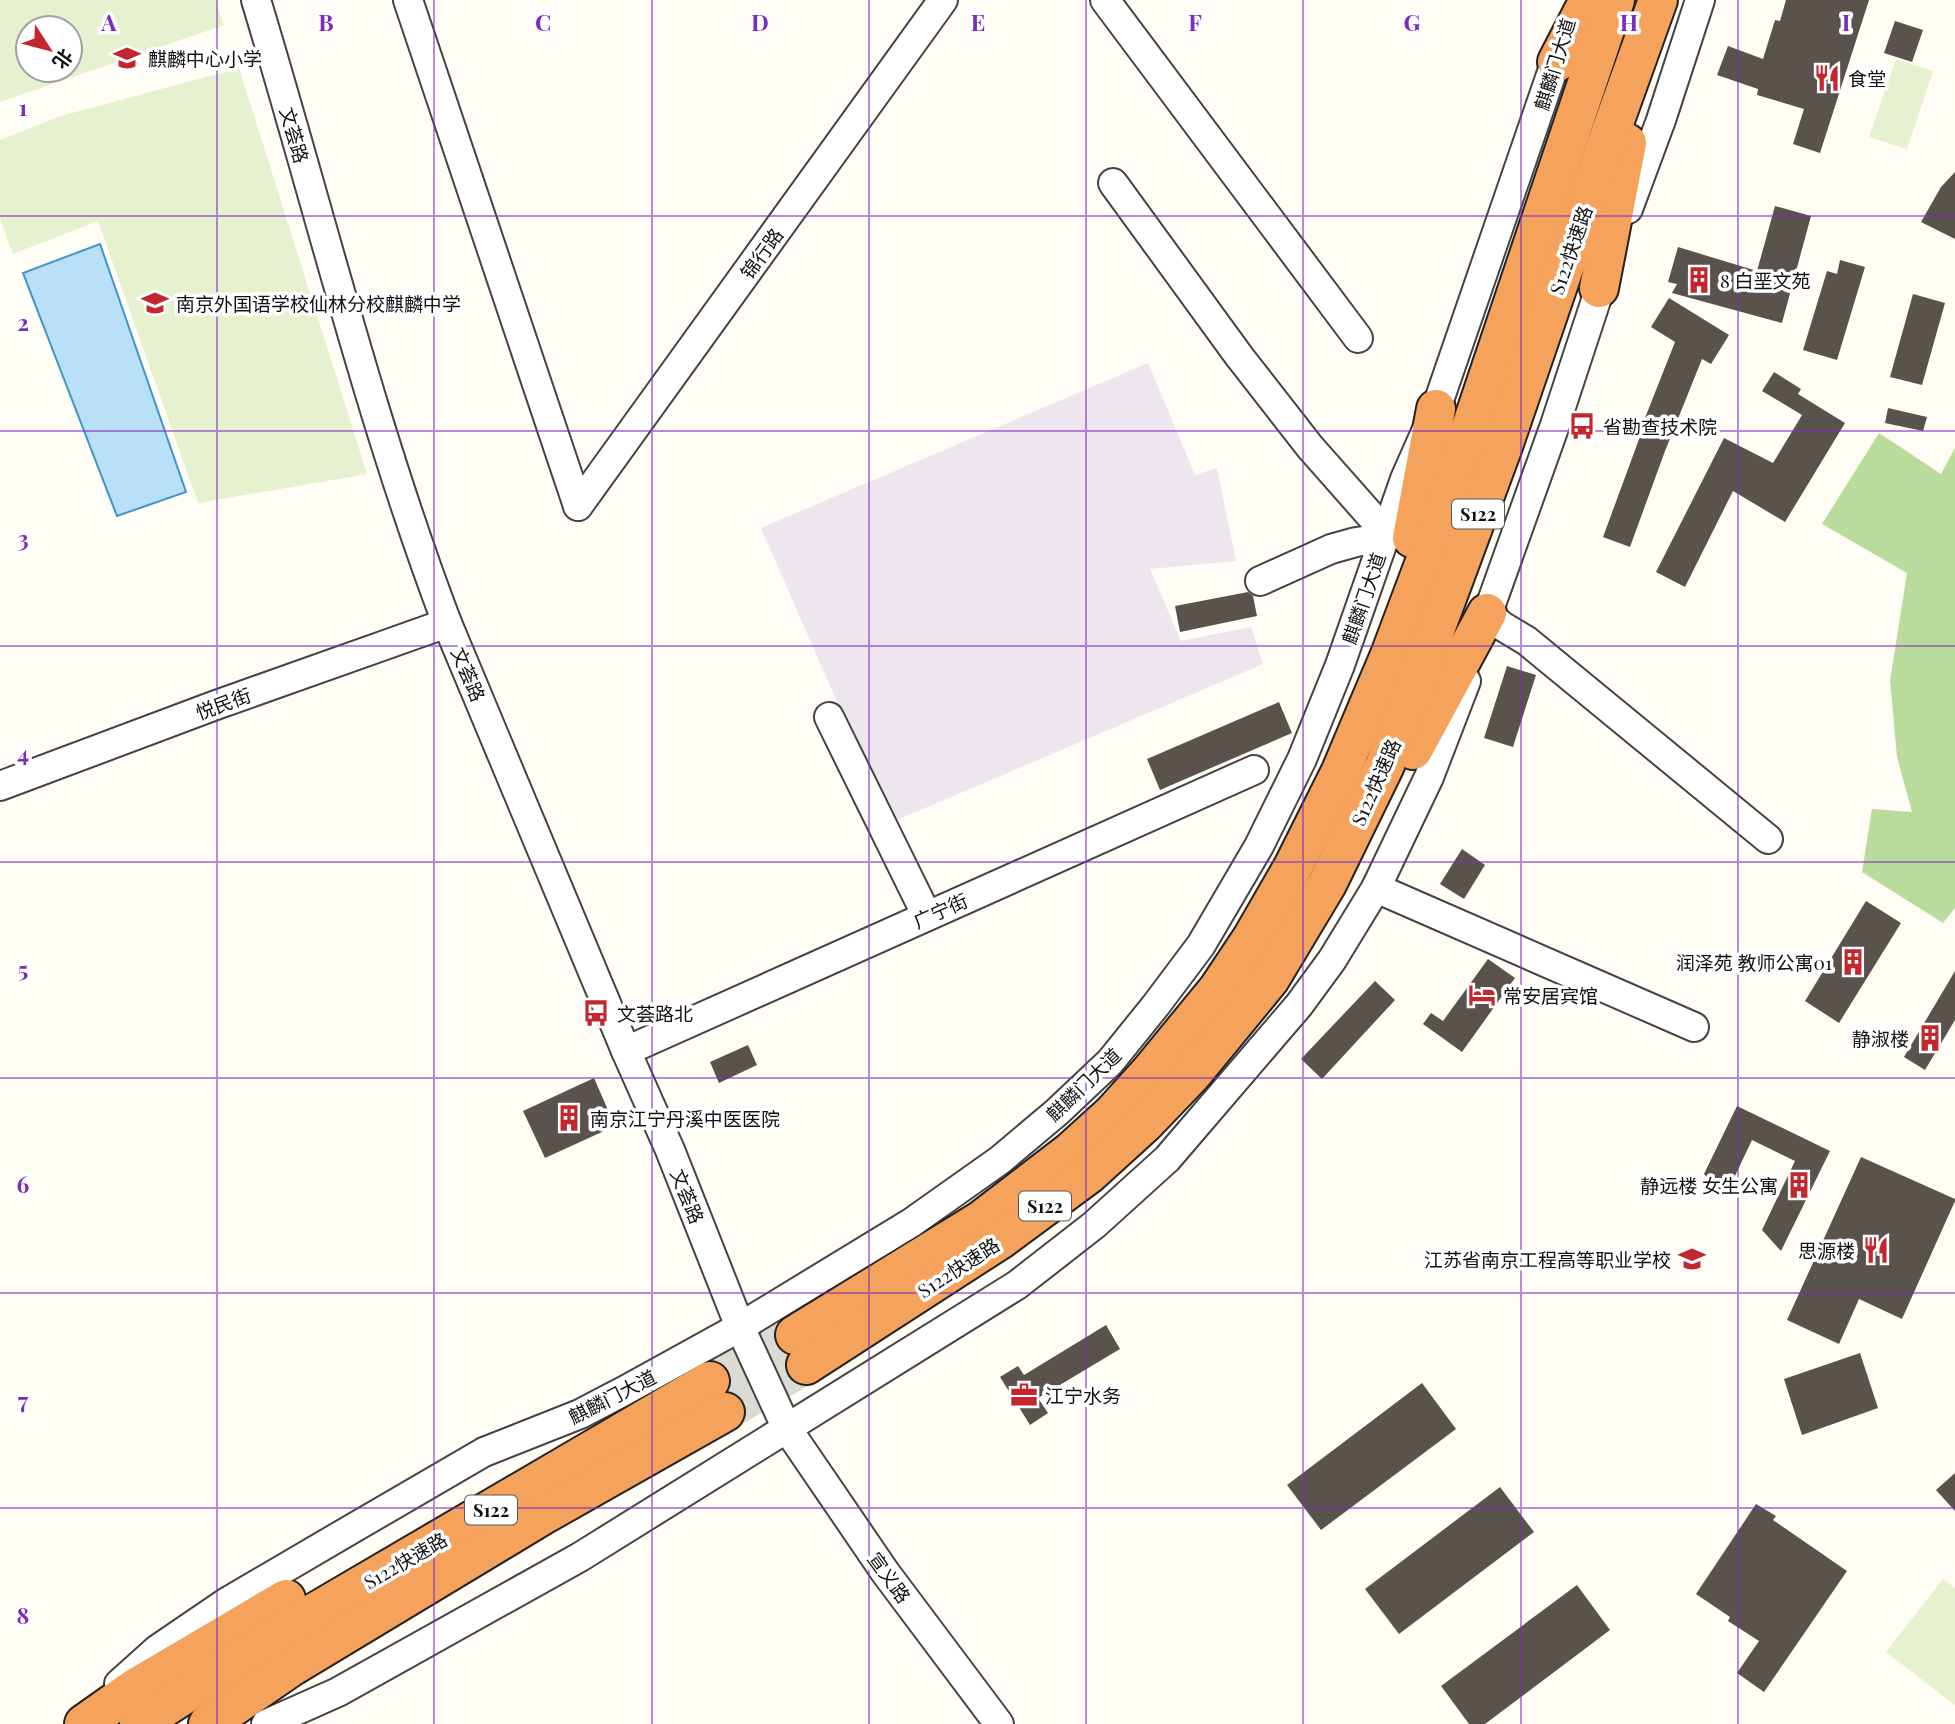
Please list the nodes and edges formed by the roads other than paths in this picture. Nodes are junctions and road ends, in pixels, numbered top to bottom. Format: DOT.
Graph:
graph roads {
  1 [pos="256,0"];
  2 [pos="408,0"];
  3 [pos="943,0"];
  4 [pos="1105,0"];
  5 [pos="1574,0"];
  6 [pos="1589,0"];
  7 [pos="1615,0"];
  8 [pos="1700,0"];
  9 [pos="1654,13"];
  10 [pos="1557,62"];
  11 [pos="1114,183"];
  12 [pos="1599,288"];
  13 [pos="1358,338"];
  14 [pos="1436,409"];
  15 [pos="1385,536"];
  16 [pos="1260,581"];
  17 [pos="1487,613"];
  18 [pos="447,623"];
  19 [pos="1390,655"];
  20 [pos="829,717"];
  21 [pos="1254,770"];
  22 [pos="0,786"];
  23 [pos="1768,839"];
  24 [pos="1327,884"];
  25 [pos="1376,888"];
  26 [pos="927,916"];
  27 [pos="1694,1027"];
  28 [pos="626,1051"];
  29 [pos="740,1326"];
  30 [pos="786,1427"];
  31 [pos="550,1476"];
  32 [pos="543,1515"];
  33 [pos="281,1652"];
  34 [pos="73,1724"];
  35 [pos="84,1724"];
  36 [pos="139,1724"];
  37 [pos="208,1724"];
  38 [pos="251,1724"];
  39 [pos="266,1724"];
  40 [pos="999,1724"];
  1 -- 18 [label="street, 文荟路"];
  2 -- 3 [label="street, 锦行路"];
  4 -- 13 [label="street"];
  5 -- 10 [label="street, 麒麟门大道"];
  6 -- 10 [label="highway"];
  7 -- 19 [label="highway, S122快速路 / S122"];
  8 -- 12 [label="street"];
  9 -- 12 [label="highway"];
  9 -- 24 [label="highway, S122快速路 / S122"];
  10 -- 14 [label="street, 麒麟门大道"];
  11 -- 15 [label="street"];
  12 -- 17 [label="street"];
  14 -- 15 [label="street, 麒麟门大道"];
  14 -- 19 [label="highway"];
  15 -- 16 [label="street"];
  15 -- 29 [label="street, 麒麟门大道"];
  17 -- 23 [label="street"];
  17 -- 24 [label="highway"];
  17 -- 25 [label="street"];
  18 -- 22 [label="street, 悦民街"];
  18 -- 28 [label="street, 文荟路"];
  19 -- 24 [label="highway, S122快速路 / S122"];
  20 -- 26 [label="street"];
  21 -- 26 [label="street, 广宁街"];
  25 -- 27 [label="street"];
  25 -- 30 [label="street"];
  26 -- 28 [label="street, 广宁街"];
  28 -- 29 [label="street, 文荟路"];
  29 -- 30 [label="street, 文荟路"];
  29 -- 34 [label="street, 麒麟门大道"];
  30 -- 39 [label="street"];
  30 -- 40 [label="street, 宣义路"];
  31 -- 32 [label="highway, S122快速路 / S122"];
  31 -- 33 [label="highway, S122快速路 / S122"];
  31 -- 35 [label="highway"];
  32 -- 33 [label="highway, S122快速路 / S122"];
  32 -- 38 [label="highway"];
  33 -- 36 [label="highway, S122快速路 / S122"];
  33 -- 37 [label="highway, S122快速路 / S122"];
}
